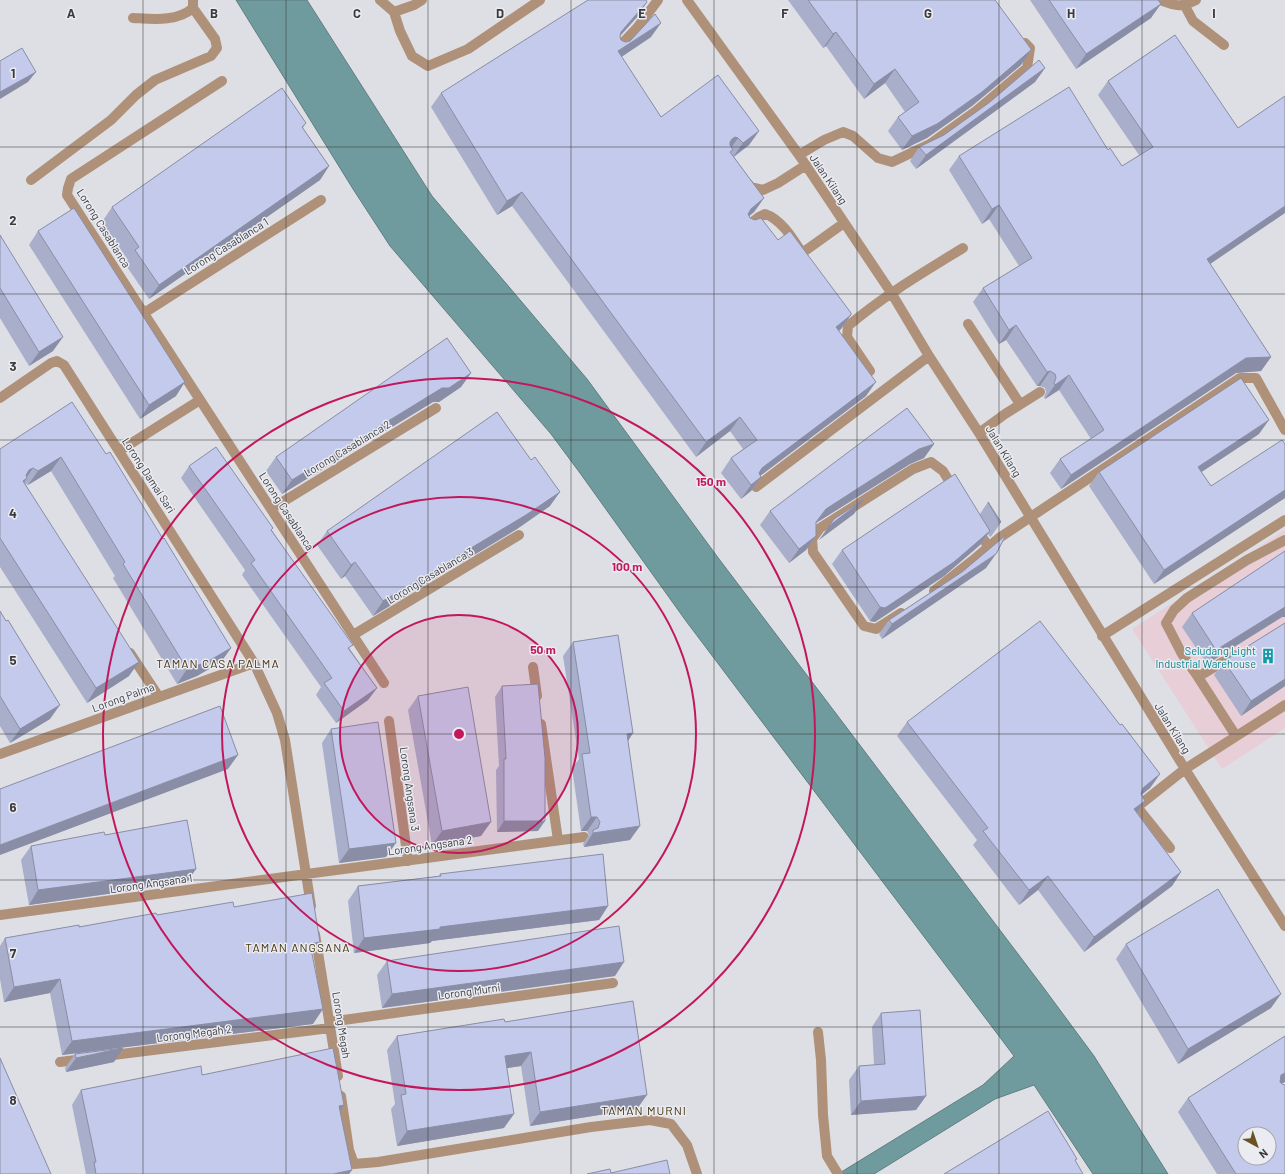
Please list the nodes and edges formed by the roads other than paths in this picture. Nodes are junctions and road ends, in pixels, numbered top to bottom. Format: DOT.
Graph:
graph roads {
  1 [pos="380,0"];
  2 [pos="422,0"];
  3 [pos="540,0"];
  4 [pos="658,0"];
  5 [pos="687,0"];
  6 [pos="1160,0"];
  7 [pos="1196,0"];
  8 [pos="193,4"];
  9 [pos="1185,6"];
  10 [pos="394,12"];
  11 [pos="133,18"];
  12 [pos="1017,34"];
  13 [pos="1224,45"];
  14 [pos="616,50"];
  15 [pos="222,81"];
  16 [pos="799,156"];
  17 [pos="806,165"];
  18 [pos="740,175"];
  19 [pos="31,180"];
  20 [pos="321,200"];
  21 [pos="844,223"];
  22 [pos="745,228"];
  23 [pos="963,248"];
  24 [pos="892,294"];
  25 [pos="144,313"];
  26 [pos="968,324"];
  27 [pos="929,356"];
  28 [pos="870,370"];
  29 [pos="1040,392"];
  30 [pos="0,398"];
  31 [pos="200,400"];
  32 [pos="1020,404"];
  33 [pos="436,408"];
  34 [pos="1285,430"];
  35 [pos="979,433"];
  36 [pos="119,451"];
  37 [pos="756,487"];
  38 [pos="959,498"];
  39 [pos="271,509"];
  40 [pos="1030,517"];
  41 [pos="971,519"];
  42 [pos="1285,520"];
  43 [pos="519,535"];
  44 [pos="1285,540"];
  45 [pos="988,546"];
  46 [pos="928,595"];
  47 [pos="912,606"];
  48 [pos="353,636"];
  49 [pos="1102,636"];
  50 [pos="124,643"];
  51 [pos="1240,651"];
  52 [pos="254,663"];
  53 [pos="532,667"];
  54 [pos="1198,677"];
  55 [pos="384,683"];
  56 [pos="159,697"];
  57 [pos="1285,705"];
  58 [pos="389,721"];
  59 [pos="1236,736"];
  60 [pos="0,754"];
  61 [pos="1185,769"];
  62 [pos="584,837"];
  63 [pos="558,840"];
  64 [pos="1170,848"];
  65 [pos="408,861"];
  66 [pos="306,874"];
  67 [pos="0,915"];
  68 [pos="1285,926"];
  69 [pos="613,983"];
  70 [pos="330,1025"];
  71 [pos="818,1032"];
  72 [pos="60,1062"];
  73 [pos="354,1164"];
  74 [pos="347,1174"];
  75 [pos="697,1174"];
  76 [pos="838,1174"];
  1 -- 10 [label="street"];
  2 -- 10 [label="street"];
  3 -- 10 [label="street"];
  4 -- 14 [label="street"];
  5 -- 16 [label="street, Jalan Kilang"];
  6 -- 9 [label="street"];
  7 -- 9 [label="street"];
  8 -- 11 [label="street"];
  8 -- 19 [label="street"];
  9 -- 13 [label="street"];
  12 -- 16 [label="street"];
  15 -- 25 [label="street, Lorong Casablanca"];
  16 -- 17 [label="street, Jalan Kilang"];
  17 -- 18 [label="street"];
  17 -- 21 [label="street, Jalan Kilang"];
  20 -- 25 [label="street, Lorong Casablanca 1"];
  21 -- 22 [label="street"];
  21 -- 24 [label="street, Jalan Kilang"];
  23 -- 24 [label="street"];
  24 -- 27 [label="street, Jalan Kilang"];
  24 -- 28 [label="street"];
  25 -- 31 [label="street, Lorong Casablanca"];
  26 -- 32 [label="street"];
  27 -- 35 [label="street, Jalan Kilang"];
  27 -- 37 [label="street"];
  29 -- 32 [label="street"];
  30 -- 36 [label="street, Lorong Damai Sari"];
  31 -- 36 [label="street"];
  31 -- 39 [label="street, Lorong Casablanca"];
  32 -- 35 [label="street"];
  33 -- 39 [label="street, Lorong Casablanca 2"];
  34 -- 40 [label="street"];
  35 -- 40 [label="street, Jalan Kilang"];
  36 -- 52 [label="street, Lorong Damai Sari"];
  38 -- 47 [label="street"];
  39 -- 48 [label="street, Lorong Casablanca"];
  40 -- 45 [label="street"];
  40 -- 49 [label="street, Jalan Kilang"];
  41 -- 45 [label="street"];
  42 -- 49 [label="street"];
  43 -- 48 [label="street, Lorong Casablanca 3"];
  44 -- 54 [label="street"];
  45 -- 46 [label="street"];
  48 -- 55 [label="street, Lorong Casablanca"];
  49 -- 61 [label="street, Jalan Kilang"];
  50 -- 56 [label="street"];
  51 -- 54 [label="street"];
  52 -- 56 [label="street, Lorong Palma"];
  52 -- 66 [label="street, Lorong Megah"];
  53 -- 63 [label="street"];
  54 -- 59 [label="street"];
  56 -- 60 [label="street, Lorong Palma"];
  57 -- 59 [label="street"];
  58 -- 65 [label="street, Lorong Angsana 3"];
  59 -- 61 [label="street"];
  61 -- 64 [label="street"];
  61 -- 68 [label="street, Jalan Kilang"];
  62 -- 63 [label="street, Lorong Angsana 2"];
  63 -- 65 [label="street, Lorong Angsana 2"];
  65 -- 66 [label="street, Lorong Angsana 2"];
  66 -- 67 [label="street, Lorong Angsana 1"];
  66 -- 70 [label="street, Lorong Megah"];
  69 -- 70 [label="street, Lorong Murni"];
  70 -- 72 [label="street, Lorong Megah 2"];
  70 -- 73 [label="street, Lorong Megah"];
  71 -- 76 [label="street"];
  73 -- 74 [label="street"];
  73 -- 75 [label="street"];
}
